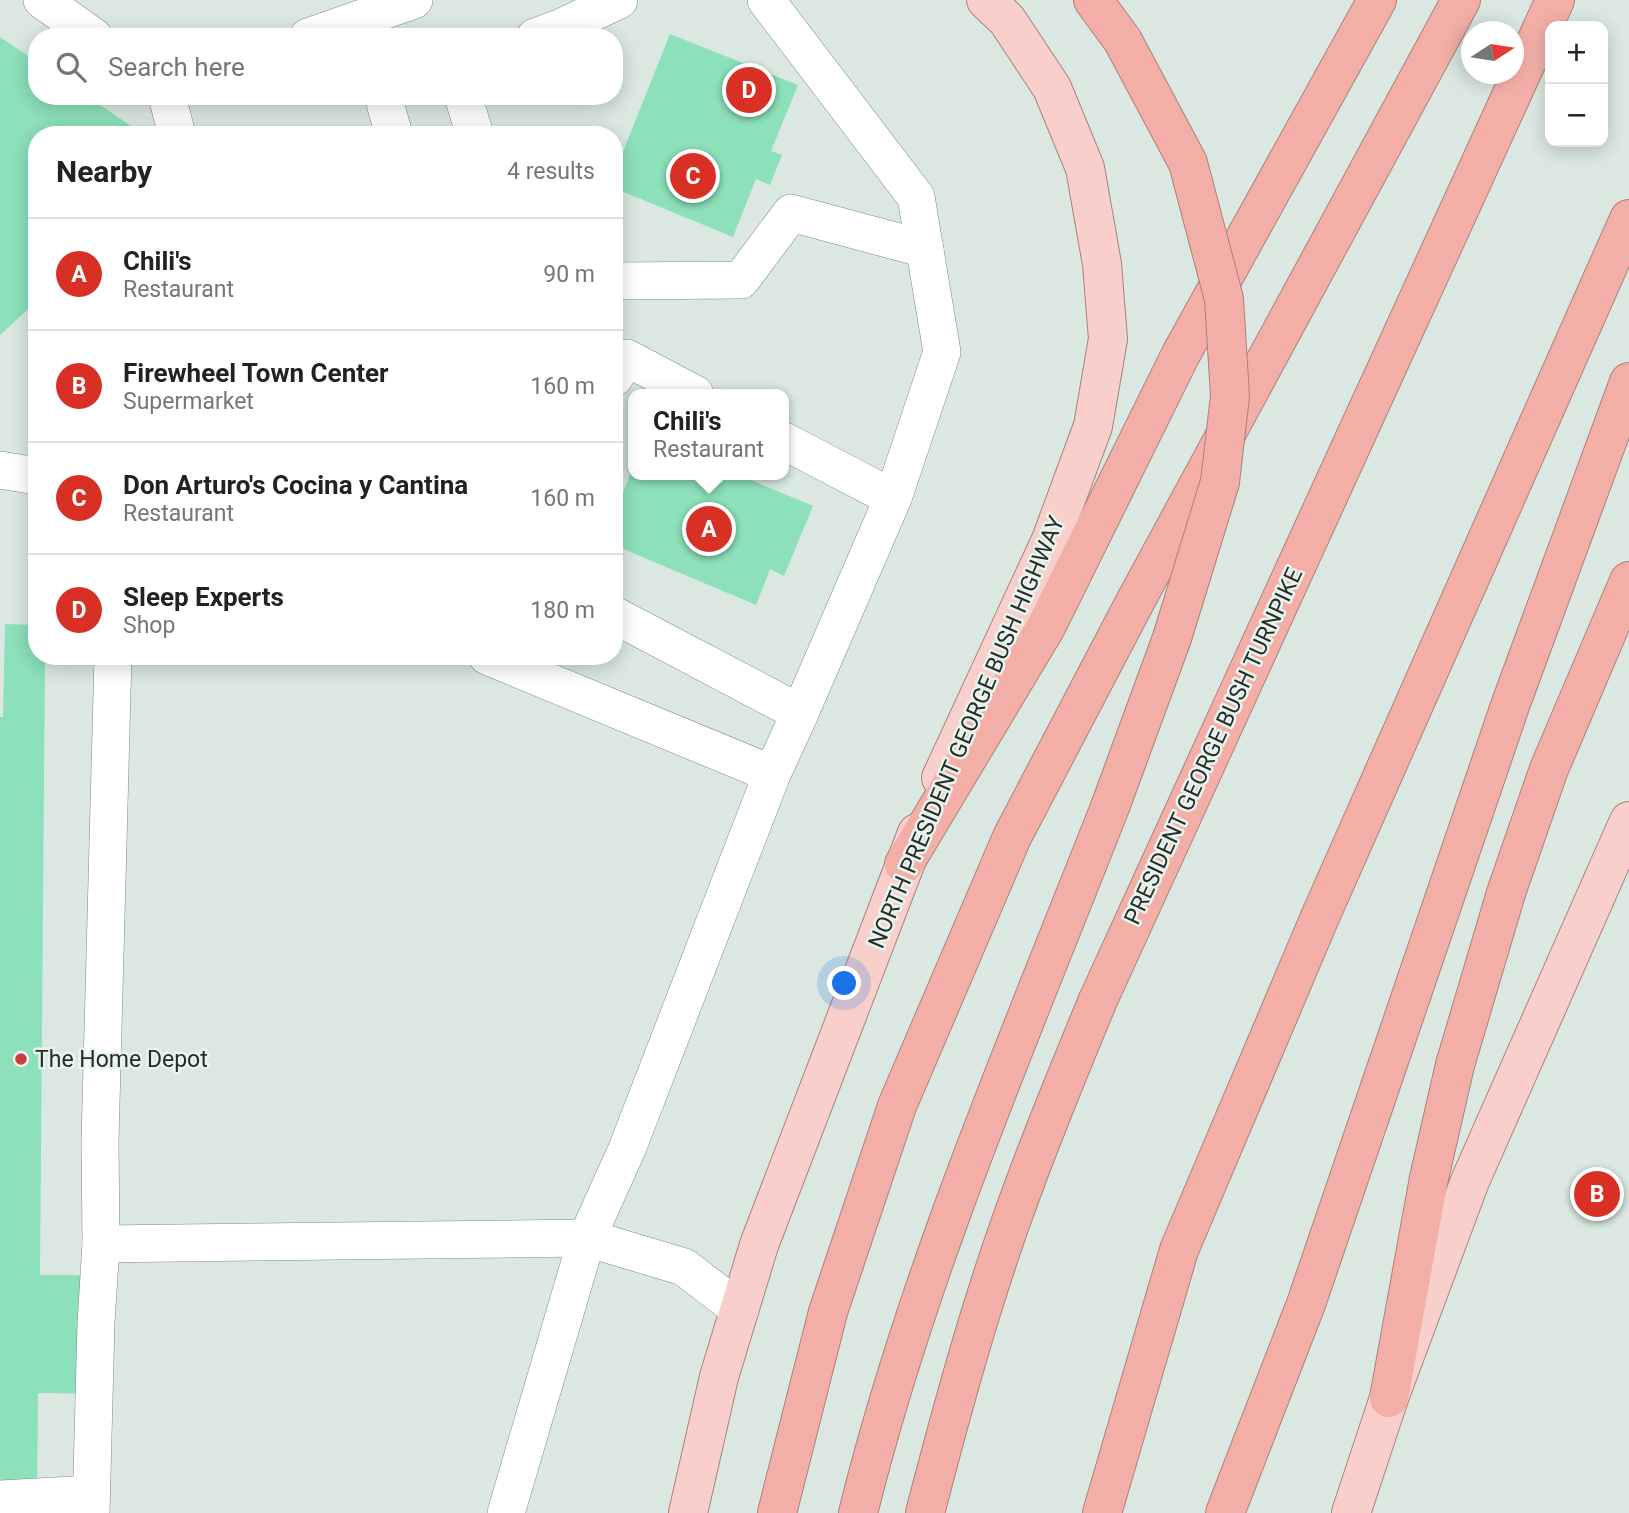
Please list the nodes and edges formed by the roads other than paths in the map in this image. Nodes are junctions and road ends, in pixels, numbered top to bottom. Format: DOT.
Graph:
graph roads {
  1 [pos="414,0"];
  2 [pos="619,0"];
  3 [pos="766,0"];
  4 [pos="986,0"];
  5 [pos="1093,0"];
  6 [pos="1377,0"];
  7 [pos="1461,0"];
  8 [pos="1555,0"];
  9 [pos="361,18"];
  10 [pos="333,28"];
  11 [pos="559,28"];
  12 [pos="169,105"];
  13 [pos="386,105"];
  14 [pos="466,105"];
  15 [pos="175,126"];
  16 [pos="391,126"];
  17 [pos="472,126"];
  18 [pos="1629,219"];
  19 [pos="925,249"];
  20 [pos="623,281"];
  21 [pos="623,364"];
  22 [pos="1629,382"];
  23 [pos="686,389"];
  24 [pos="789,444"];
  25 [pos="0,470"];
  26 [pos="28,475"];
  27 [pos="893,498"];
  28 [pos="1629,581"];
  29 [pos="623,620"];
  30 [pos="113,665"];
  31 [pos="509,665"];
  32 [pos="800,713"];
  33 [pos="772,774"];
  34 [pos="1629,821"];
  35 [pos="904,864"];
  36 [pos="587,1238"];
  37 [pos="101,1244"];
  38 [pos="740,1310"];
  39 [pos="1390,1398"];
  40 [pos="0,1499"];
  41 [pos="91,1504"];
  42 [pos="506,1513"];
  43 [pos="688,1513"];
  44 [pos="777,1513"];
  45 [pos="858,1513"];
  46 [pos="925,1513"];
  47 [pos="1102,1513"];
  48 [pos="1225,1513"];
  49 [pos="1351,1513"];
  1 -- 9 [label="lane"];
  2 -- 11 [label="lane"];
  3 -- 19 [label="lane"];
  4 -- 35 [label="main road, NORTH PRESIDENT GEORGE BUSH HIGHWAY"];
  5 -- 45 [label="highway, bridge"];
  6 -- 35 [label="highway"];
  7 -- 44 [label="highway"];
  8 -- 46 [label="highway, PRESIDENT GEORGE BUSH TURNPIKE"];
  9 -- 10 [label="lane"];
  12 -- 15 [label="lane"];
  13 -- 16 [label="lane"];
  14 -- 17 [label="lane"];
  18 -- 47 [label="highway"];
  19 -- 20 [label="lane"];
  19 -- 27 [label="lane"];
  21 -- 23 [label="lane"];
  22 -- 48 [label="highway"];
  24 -- 27 [label="lane"];
  25 -- 26 [label="lane"];
  27 -- 32 [label="lane"];
  28 -- 39 [label="highway"];
  29 -- 32 [label="lane"];
  30 -- 37 [label="lane"];
  31 -- 33 [label="lane"];
  32 -- 33 [label="lane"];
  33 -- 36 [label="lane"];
  34 -- 39 [label="main road"];
  35 -- 38 [label="main road, NORTH PRESIDENT GEORGE BUSH HIGHWAY"];
  36 -- 37 [label="lane"];
  36 -- 38 [label="lane"];
  36 -- 42 [label="lane"];
  37 -- 41 [label="lane"];
  38 -- 43 [label="main road, NORTH PRESIDENT GEORGE BUSH HIGHWAY"];
  39 -- 49 [label="main road"];
  40 -- 41 [label="lane"];
}
